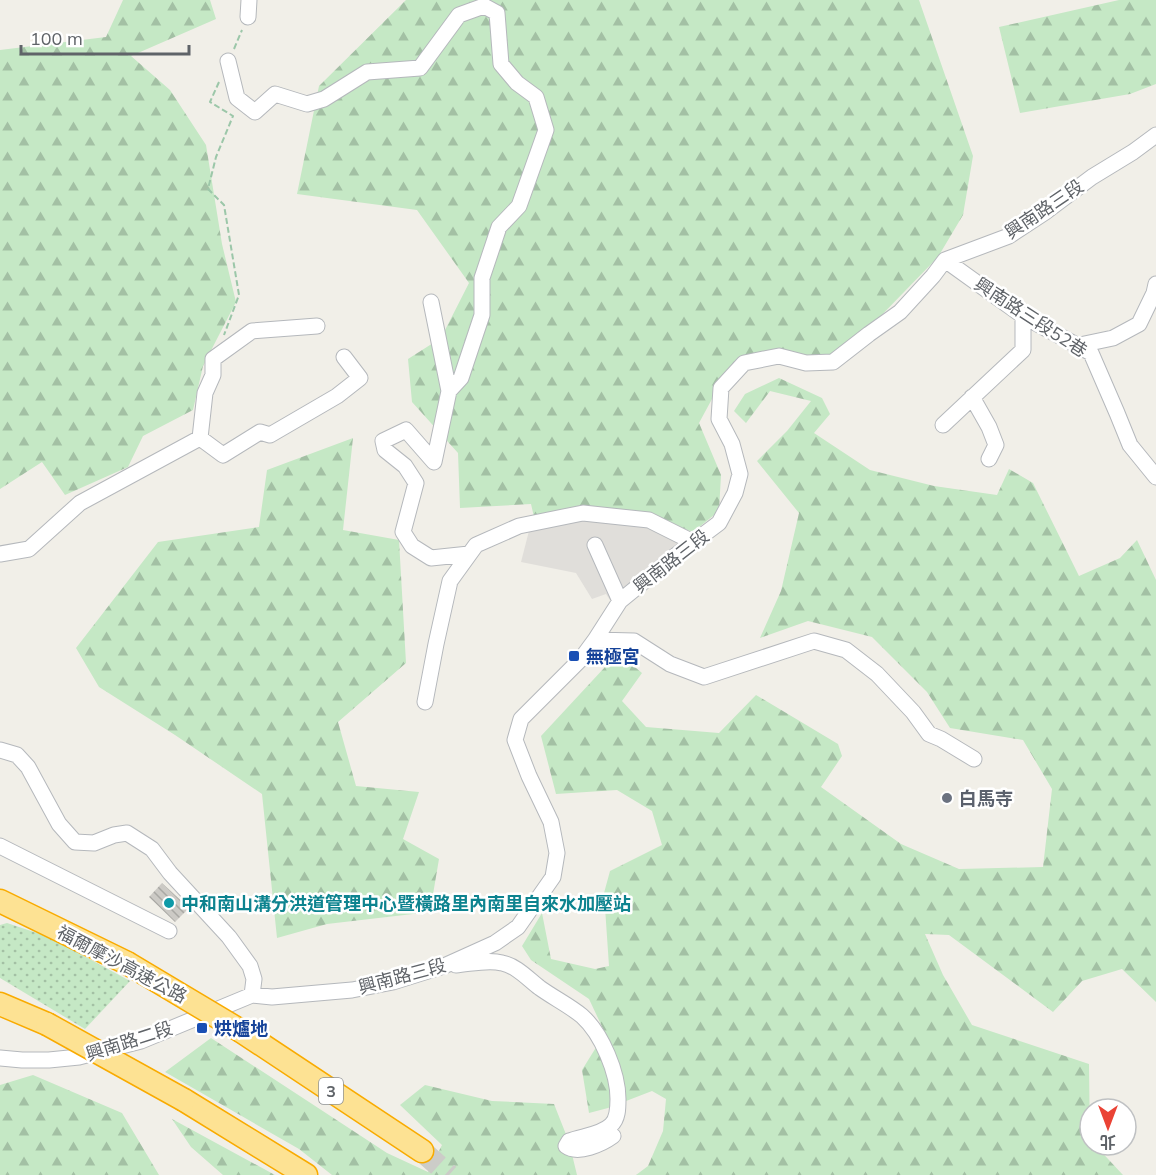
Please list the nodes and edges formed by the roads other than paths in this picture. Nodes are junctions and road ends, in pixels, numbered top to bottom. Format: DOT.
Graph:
graph roads {
  1 [pos="249,0"];
  2 [pos="248,17"];
  3 [pos="228,61"];
  4 [pos="1156,135"];
  5 [pos="945,260"];
  6 [pos="1156,284"];
  7 [pos="431,302"];
  8 [pos="1023,316"];
  9 [pos="317,326"];
  10 [pos="1075,346"];
  11 [pos="344,357"];
  12 [pos="448,391"];
  13 [pos="972,397"];
  14 [pos="943,425"];
  15 [pos="200,438"];
  16 [pos="989,459"];
  17 [pos="1156,477"];
  18 [pos="693,542"];
  19 [pos="595,545"];
  20 [pos="0,554"];
  21 [pos="470,554"];
  22 [pos="620,602"];
  23 [pos="595,640"];
  24 [pos="425,702"];
  25 [pos="0,750"];
  26 [pos="974,759"];
  27 [pos="0,846"];
  28 [pos="0,901"];
  29 [pos="168,931"];
  30 [pos="444,966"];
  31 [pos="252,995"];
  32 [pos="0,1004"];
  33 [pos="0,1058"];
  34 [pos="613,1136"];
  35 [pos="422,1151"];
  36 [pos="306,1175"];
  1 -- 2 [label="street"];
  3 -- 12 [label="street"];
  4 -- 5 [label="street, 興南路三段"];
  5 -- 8 [label="street, 興南路三段52巷"];
  5 -- 18 [label="street, 興南路三段"];
  6 -- 10 [label="street"];
  7 -- 12 [label="street"];
  8 -- 10 [label="street, 興南路三段52巷"];
  8 -- 13 [label="street"];
  9 -- 15 [label="street"];
  10 -- 17 [label="street, 興南路三段52巷"];
  11 -- 15 [label="street"];
  12 -- 21 [label="street"];
  13 -- 14 [label="street"];
  13 -- 16 [label="street"];
  15 -- 20 [label="street"];
  18 -- 21 [label="street"];
  18 -- 22 [label="street, 興南路三段"];
  19 -- 22 [label="street"];
  21 -- 24 [label="street"];
  22 -- 23 [label="street, 興南路三段"];
  23 -- 26 [label="street"];
  23 -- 30 [label="street, 興南路三段"];
  25 -- 31 [label="street"];
  27 -- 29 [label="street"];
  28 -- 35 [label="highway, 福爾摩沙高速公路 / 3, bridge"];
  30 -- 31 [label="street, 興南路三段"];
  30 -- 34 [label="street"];
  31 -- 33 [label="street, 興南路二段"];
  32 -- 36 [label="highway, bridge"];
}
